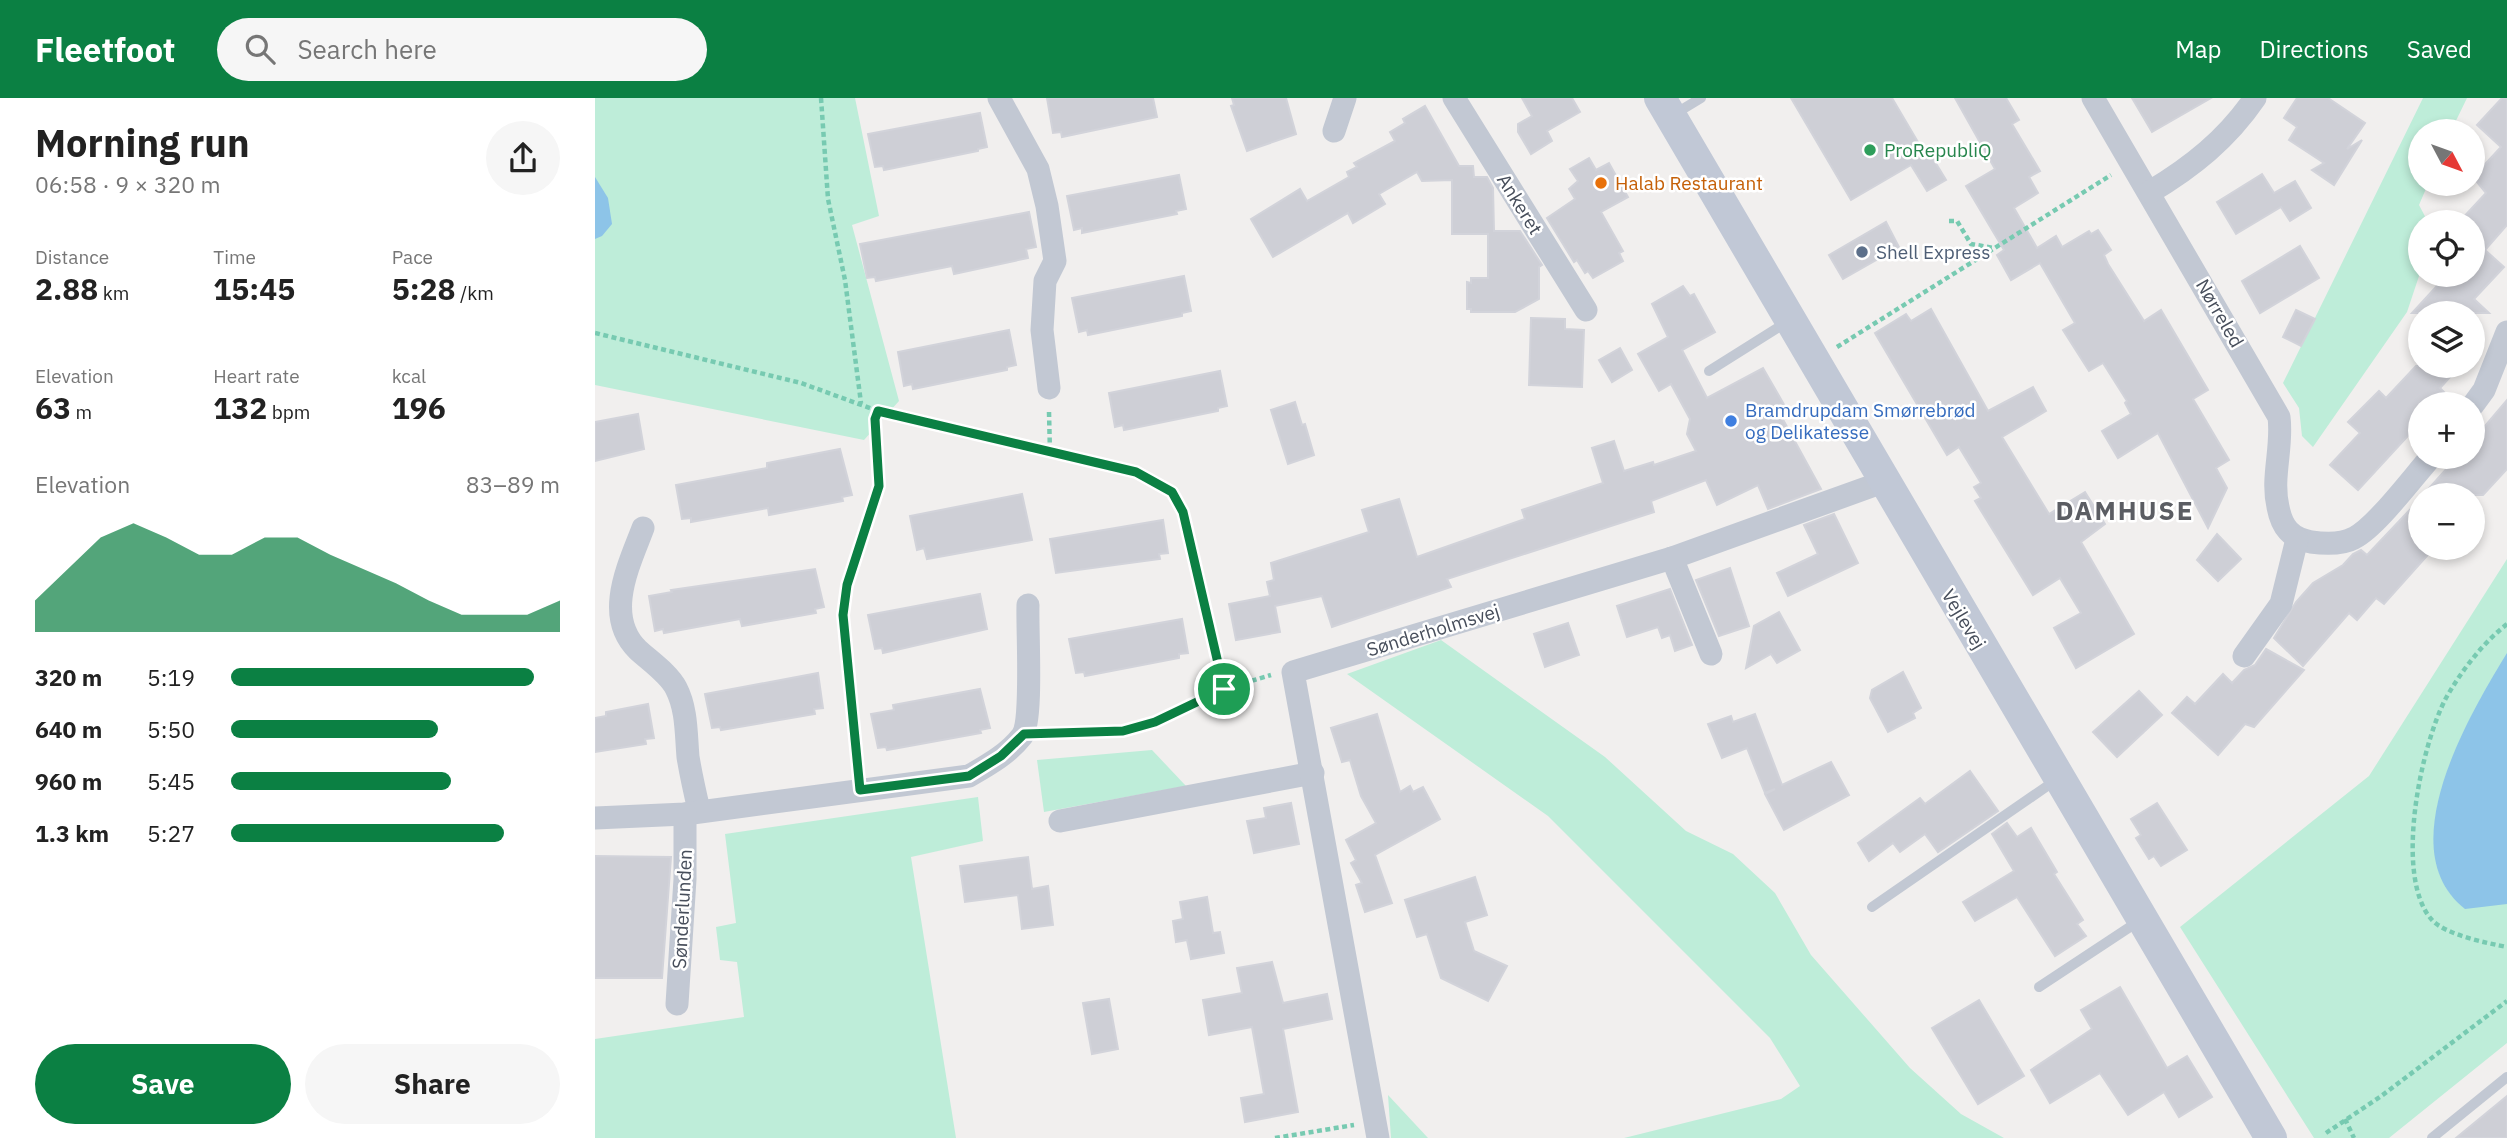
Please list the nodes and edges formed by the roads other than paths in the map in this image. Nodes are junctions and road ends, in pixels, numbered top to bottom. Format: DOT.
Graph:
graph roads {
  1 [pos="999,98"];
  2 [pos="1345,98"];
  3 [pos="1454,98"];
  4 [pos="1700,98"];
  5 [pos="2093,98"];
  6 [pos="2255,98"];
  7 [pos="1665,107"];
  8 [pos="1334,131"];
  9 [pos="2150,192"];
  10 [pos="1586,310"];
  11 [pos="1789,321"];
  12 [pos="2507,332"];
  13 [pos="1709,370"];
  14 [pos="1049,388"];
  15 [pos="2483,392"];
  16 [pos="2420,469"];
  17 [pos="1883,482"];
  18 [pos="643,528"];
  19 [pos="2297,540"];
  20 [pos="1672,558"];
  21 [pos="1028,605"];
  22 [pos="1711,654"];
  23 [pos="2244,656"];
  24 [pos="1313,774"];
  25 [pos="2059,779"];
  26 [pos="692,812"];
  27 [pos="595,818"];
  28 [pos="1060,821"];
  29 [pos="1872,907"];
  30 [pos="2142,920"];
  31 [pos="2039,987"];
  32 [pos="677,1004"];
  33 [pos="2507,1077"];
  34 [pos="1376,1130"];
  35 [pos="2271,1138"];
  36 [pos="2432,1138"];
  1 -- 14 [label="street"];
  2 -- 8 [label="street"];
  3 -- 10 [label="street, Ankeret"];
  4 -- 7 [label="lane"];
  5 -- 9 [label="street, Nørreled"];
  6 -- 9 [label="street"];
  7 -- 11 [label="street, Vejlevej"];
  9 -- 19 [label="street, Nørreled"];
  11 -- 13 [label="lane"];
  11 -- 17 [label="street, Vejlevej"];
  12 -- 15 [label="street"];
  16 -- 19 [label="street"];
  17 -- 20 [label="street, Sønderholmsvej"];
  17 -- 25 [label="street, Vejlevej"];
  18 -- 26 [label="street, Sønderlunden"];
  19 -- 23 [label="street"];
  20 -- 22 [label="street"];
  20 -- 24 [label="street, Sønderholmsvej"];
  21 -- 26 [label="street"];
  24 -- 28 [label="street"];
  24 -- 34 [label="street"];
  25 -- 29 [label="lane"];
  25 -- 30 [label="street, Vejlevej"];
  26 -- 27 [label="street"];
  26 -- 32 [label="street, Sønderlunden"];
  30 -- 31 [label="lane"];
  30 -- 35 [label="street, Vejlevej"];
  33 -- 36 [label="lane"];
}
